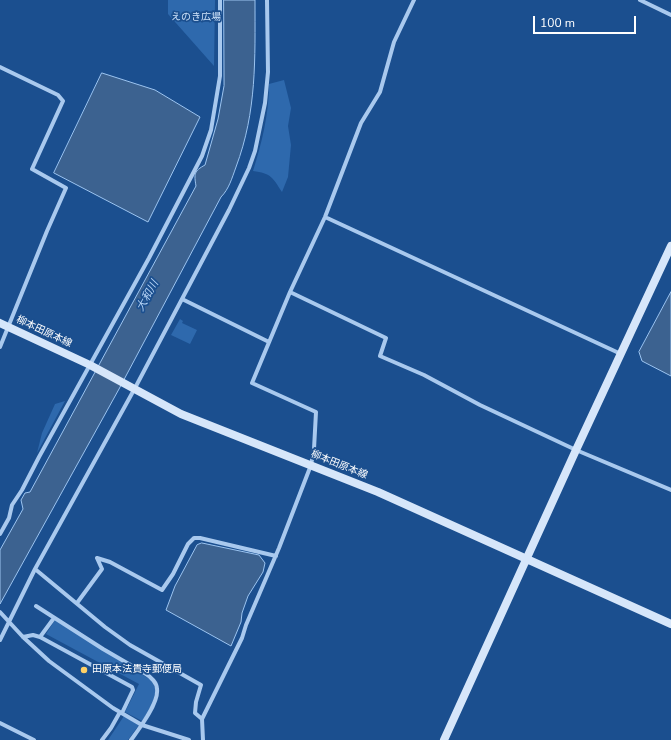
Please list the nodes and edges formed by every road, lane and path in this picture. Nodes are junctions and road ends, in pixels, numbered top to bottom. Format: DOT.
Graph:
graph roads {
  1 [pos="220,0"];
  2 [pos="267,0"];
  3 [pos="414,0"];
  4 [pos="640,0"];
  5 [pos="671,15"];
  6 [pos="0,67"];
  7 [pos="325,217"];
  8 [pos="671,246"];
  9 [pos="290,292"];
  10 [pos="182,299"];
  11 [pos="0,323"];
  12 [pos="8,327"];
  13 [pos="269,342"];
  14 [pos="0,347"];
  15 [pos="621,354"];
  16 [pos="91,365"];
  17 [pos="134,387"];
  18 [pos="576,450"];
  19 [pos="311,465"];
  20 [pos="671,490"];
  21 [pos="0,534"];
  22 [pos="276,556"];
  23 [pos="527,560"];
  24 [pos="35,570"];
  25 [pos="77,603"];
  26 [pos="36,606"];
  27 [pos="0,612"];
  28 [pos="54,618"];
  29 [pos="10,622"];
  30 [pos="671,624"];
  31 [pos="22,637"];
  32 [pos="40,637"];
  33 [pos="0,640"];
  34 [pos="121,712"];
  35 [pos="202,719"];
  36 [pos="0,723"];
  37 [pos="142,724"];
  38 [pos="34,740"];
  39 [pos="102,740"];
  40 [pos="131,740"];
  41 [pos="189,740"];
  42 [pos="203,740"];
  43 [pos="444,740"];
  1 -- 16 [label="street"];
  2 -- 10 [label="street"];
  3 -- 7 [label="street"];
  4 -- 5 [label="street"];
  6 -- 12 [label="street"];
  7 -- 9 [label="street"];
  7 -- 15 [label="street"];
  8 -- 15 [label="main road"];
  9 -- 13 [label="street"];
  9 -- 18 [label="street"];
  10 -- 13 [label="street"];
  10 -- 17 [label="street"];
  11 -- 12 [label="main road, 柳本田原本線"];
  12 -- 14 [label="street"];
  12 -- 16 [label="main road, 柳本田原本線"];
  13 -- 19 [label="street"];
  15 -- 18 [label="main road"];
  16 -- 17 [label="main road, 柳本田原本線"];
  16 -- 21 [label="street"];
  17 -- 19 [label="main road, 柳本田原本線"];
  17 -- 24 [label="street"];
  18 -- 20 [label="street"];
  18 -- 23 [label="main road"];
  19 -- 22 [label="street"];
  19 -- 23 [label="main road, 柳本田原本線"];
  22 -- 25 [label="street"];
  22 -- 35 [label="street"];
  23 -- 30 [label="main road, 柳本田原本線"];
  23 -- 43 [label="main road"];
  24 -- 25 [label="street"];
  24 -- 29 [label="street"];
  25 -- 35 [label="street"];
  26 -- 28 [label="street"];
  27 -- 29 [label="street"];
  28 -- 32 [label="street"];
  28 -- 37 [label="street"];
  29 -- 31 [label="street"];
  29 -- 33 [label="street"];
  31 -- 32 [label="street"];
  31 -- 34 [label="street"];
  32 -- 34 [label="street"];
  34 -- 37 [label="street"];
  34 -- 39 [label="street"];
  35 -- 42 [label="street"];
  36 -- 38 [label="street"];
  37 -- 40 [label="street"];
  37 -- 41 [label="street"];
}
